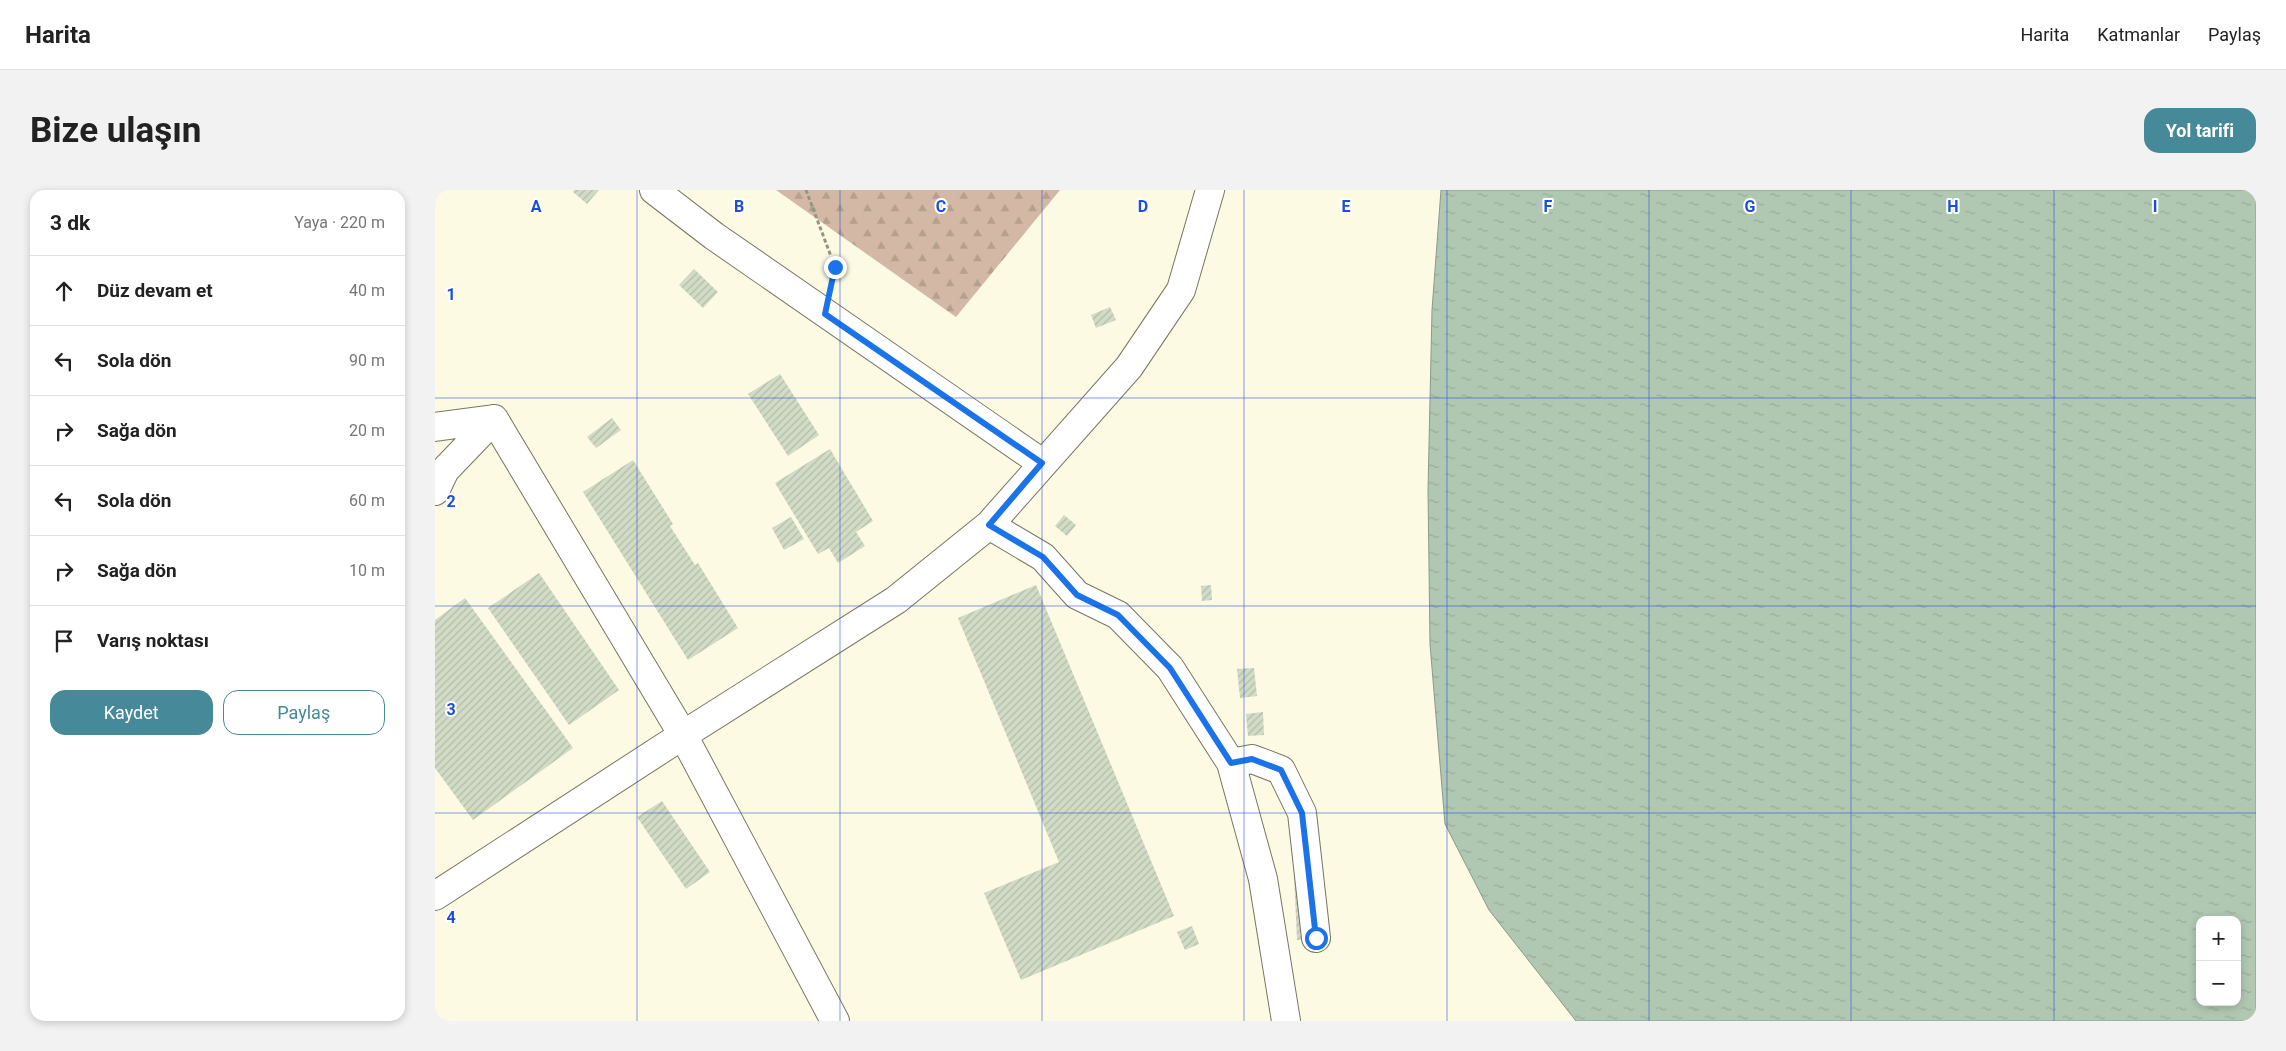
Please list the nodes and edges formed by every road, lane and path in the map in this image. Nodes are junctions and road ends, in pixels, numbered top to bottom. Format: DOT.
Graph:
graph roads {
  1 [pos="653,190"];
  2 [pos="806,190"];
  3 [pos="1210,190"];
  4 [pos="825,314"];
  5 [pos="494,419"];
  6 [pos="435,427"];
  7 [pos="1042,463"];
  8 [pos="435,491"];
  9 [pos="989,525"];
  10 [pos="683,735"];
  11 [pos="1231,763"];
  12 [pos="435,896"];
  13 [pos="1316,938"];
  14 [pos="835,1021"];
  15 [pos="1286,1021"];
  1 -- 4 [label="street"];
  2 -- 4 [label="path"];
  3 -- 7 [label="street"];
  4 -- 7 [label="street"];
  5 -- 6 [label="street"];
  5 -- 8 [label="street"];
  5 -- 10 [label="street"];
  7 -- 9 [label="street"];
  9 -- 10 [label="street"];
  9 -- 11 [label="street"];
  10 -- 12 [label="street"];
  10 -- 14 [label="street"];
  11 -- 13 [label="street"];
  11 -- 15 [label="street"];
}
